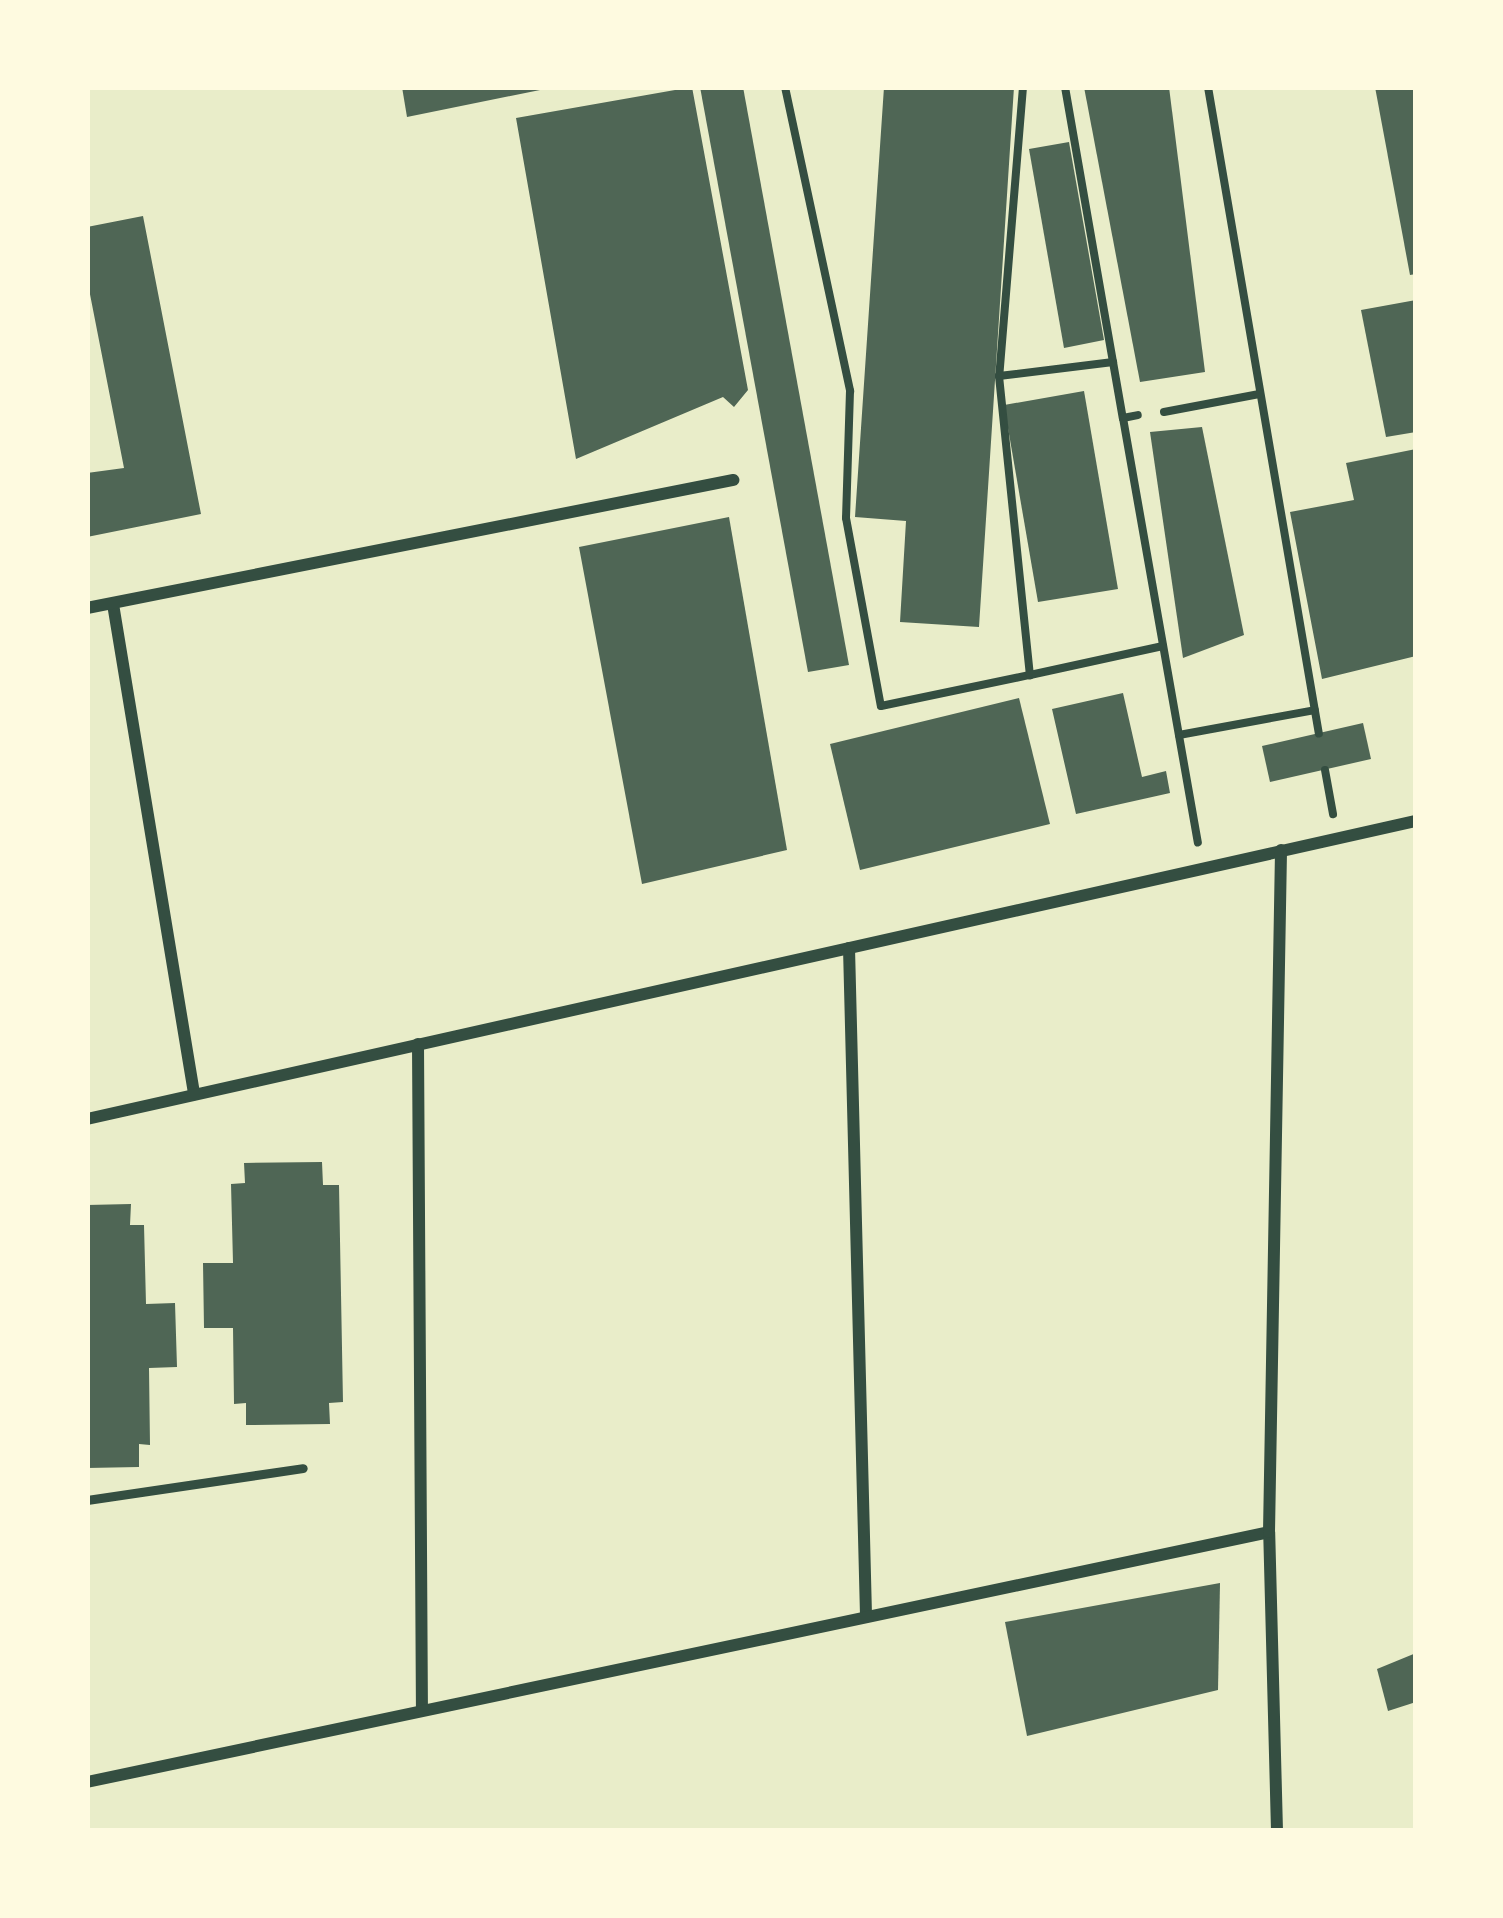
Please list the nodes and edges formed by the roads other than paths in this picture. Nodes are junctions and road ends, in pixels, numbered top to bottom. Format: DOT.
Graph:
graph roads {
  1 [pos="734,480"];
  2 [pos="113,604"];
  3 [pos="87,608"];
  4 [pos="1416,821"];
  5 [pos="1281,850"];
  6 [pos="849,948"];
  7 [pos="418,1044"];
  8 [pos="194,1094"];
  9 [pos="87,1119"];
  10 [pos="303,1468"];
  11 [pos="87,1500"];
  12 [pos="1269,1532"];
  13 [pos="866,1617"];
  14 [pos="422,1710"];
  15 [pos="87,1783"];
  16 [pos="1277,1831"];
  1 -- 2 [label="street"];
  2 -- 3 [label="street"];
  2 -- 8 [label="street"];
  4 -- 5 [label="street"];
  5 -- 6 [label="street"];
  5 -- 12 [label="street"];
  6 -- 7 [label="street"];
  6 -- 13 [label="street"];
  7 -- 8 [label="street"];
  7 -- 14 [label="street"];
  8 -- 9 [label="street"];
  10 -- 11 [label="lane"];
  12 -- 13 [label="street"];
  12 -- 16 [label="street"];
  13 -- 14 [label="street"];
  14 -- 15 [label="street"];
}
